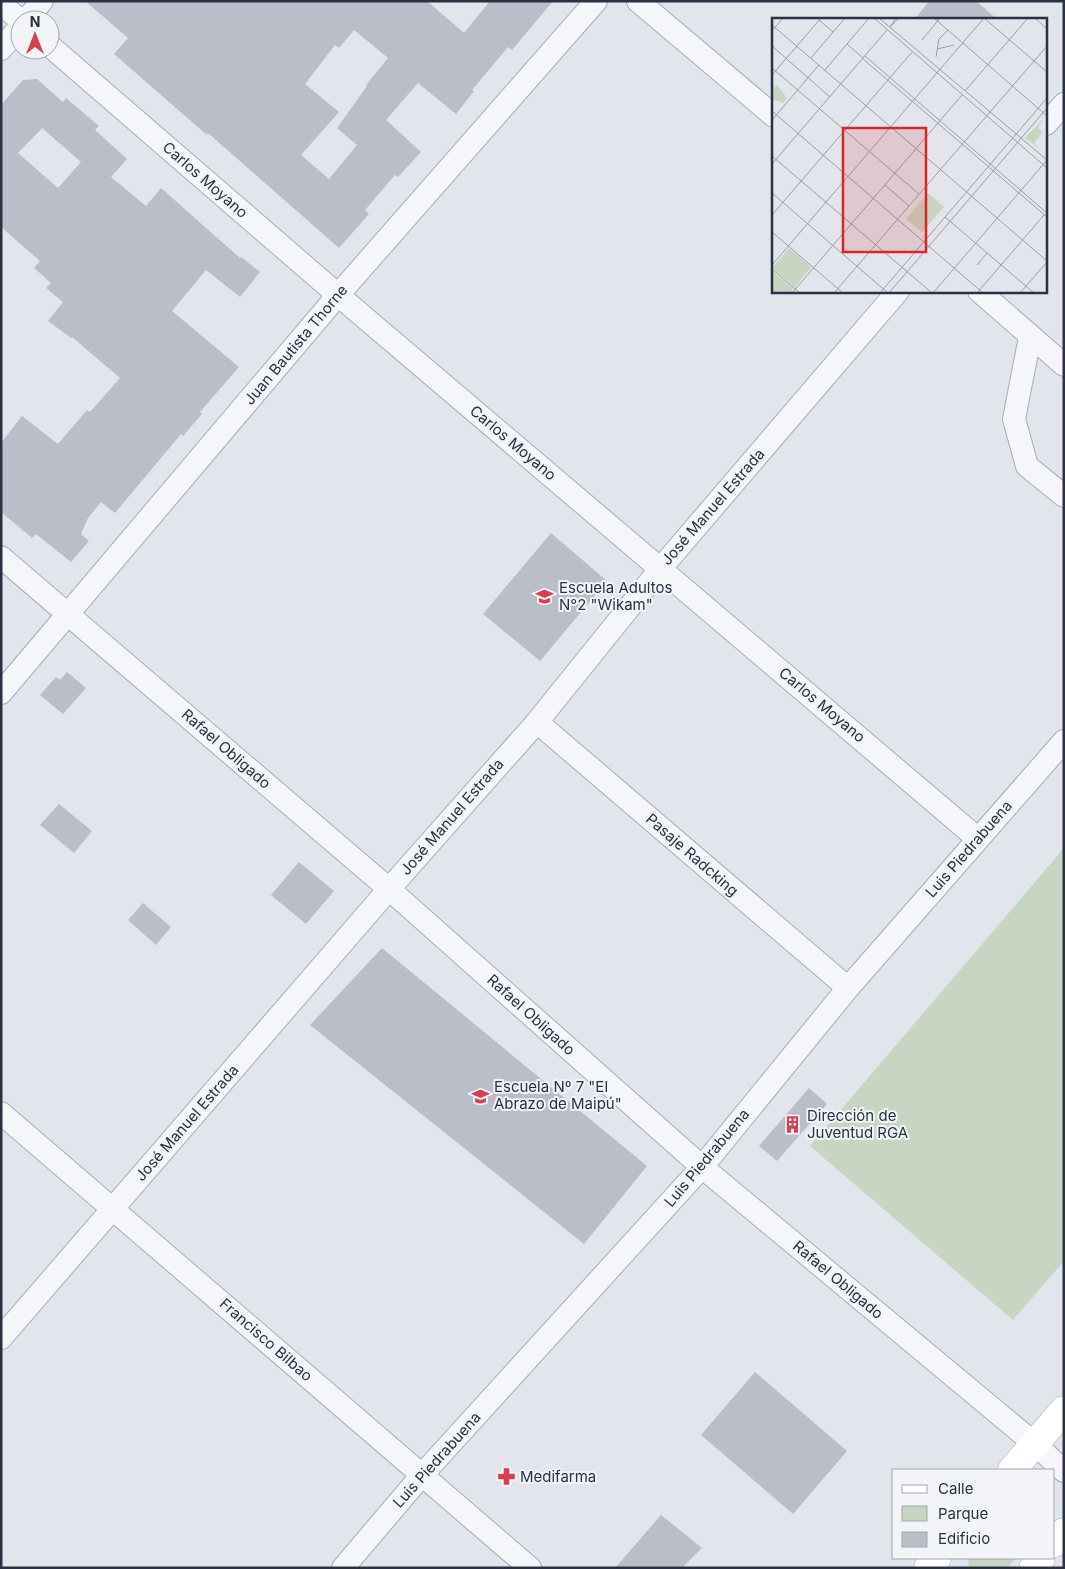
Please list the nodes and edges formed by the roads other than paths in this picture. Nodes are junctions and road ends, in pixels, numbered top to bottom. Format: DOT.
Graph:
graph roads {
  1 [pos="596,1"];
  2 [pos="638,1"];
  3 [pos="10,39"];
  4 [pos="1,49"];
  5 [pos="60,55"];
  6 [pos="1064,104"];
  7 [pos="772,114"];
  8 [pos="1048,122"];
  9 [pos="897,292"];
  10 [pos="980,292"];
  11 [pos="338,295"];
  12 [pos="1030,337"];
  13 [pos="1064,365"];
  14 [pos="1064,496"];
  15 [pos="1,556"];
  16 [pos="661,568"];
  17 [pos="68,614"];
  18 [pos="1,693"];
  19 [pos="537,722"];
  20 [pos="1064,741"];
  21 [pos="977,838"];
  22 [pos="389,889"];
  23 [pos="848,988"];
  24 [pos="1,1113"];
  25 [pos="702,1167"];
  26 [pos="112,1208"];
  27 [pos="1,1338"];
  28 [pos="1064,1410"];
  29 [pos="1035,1444"];
  30 [pos="1013,1469"];
  31 [pos="1064,1471"];
  32 [pos="422,1476"];
  33 [pos="1064,1532"];
  34 [pos="1055,1542"];
  35 [pos="343,1568"];
  36 [pos="530,1568"];
  1 -- 11 [label="street, Juan Bautista Thorne"];
  2 -- 7 [label="street"];
  3 -- 4 [label="street"];
  5 -- 11 [label="street, Carlos Moyano"];
  6 -- 8 [label="street"];
  9 -- 16 [label="street, José Manuel Estrada"];
  10 -- 12 [label="street"];
  11 -- 16 [label="street, Carlos Moyano"];
  11 -- 17 [label="street, Juan Bautista Thorne"];
  12 -- 13 [label="street"];
  12 -- 14 [label="street"];
  15 -- 17 [label="street, Rafael Obligado"];
  16 -- 19 [label="street, José Manuel Estrada"];
  16 -- 21 [label="street, Carlos Moyano"];
  17 -- 18 [label="street, Juan Bautista Thorne"];
  17 -- 22 [label="street, Rafael Obligado"];
  19 -- 22 [label="street, José Manuel Estrada"];
  19 -- 23 [label="street, Pasaje Radcking"];
  20 -- 21 [label="street, Luis Piedrabuena"];
  21 -- 23 [label="street, Luis Piedrabuena"];
  22 -- 25 [label="street, Rafael Obligado"];
  22 -- 26 [label="street, José Manuel Estrada"];
  23 -- 25 [label="street, Luis Piedrabuena"];
  24 -- 26 [label="street, Francisco Bilbao"];
  25 -- 29 [label="street, Rafael Obligado"];
  25 -- 32 [label="street, Luis Piedrabuena"];
  26 -- 27 [label="street, José Manuel Estrada"];
  26 -- 32 [label="street, Francisco Bilbao"];
  28 -- 29 [label="main road"];
  29 -- 30 [label="main road"];
  29 -- 31 [label="street, Rafael Obligado"];
  32 -- 35 [label="street, Luis Piedrabuena"];
  32 -- 36 [label="street, Francisco Bilbao"];
  33 -- 34 [label="main road"];
}
